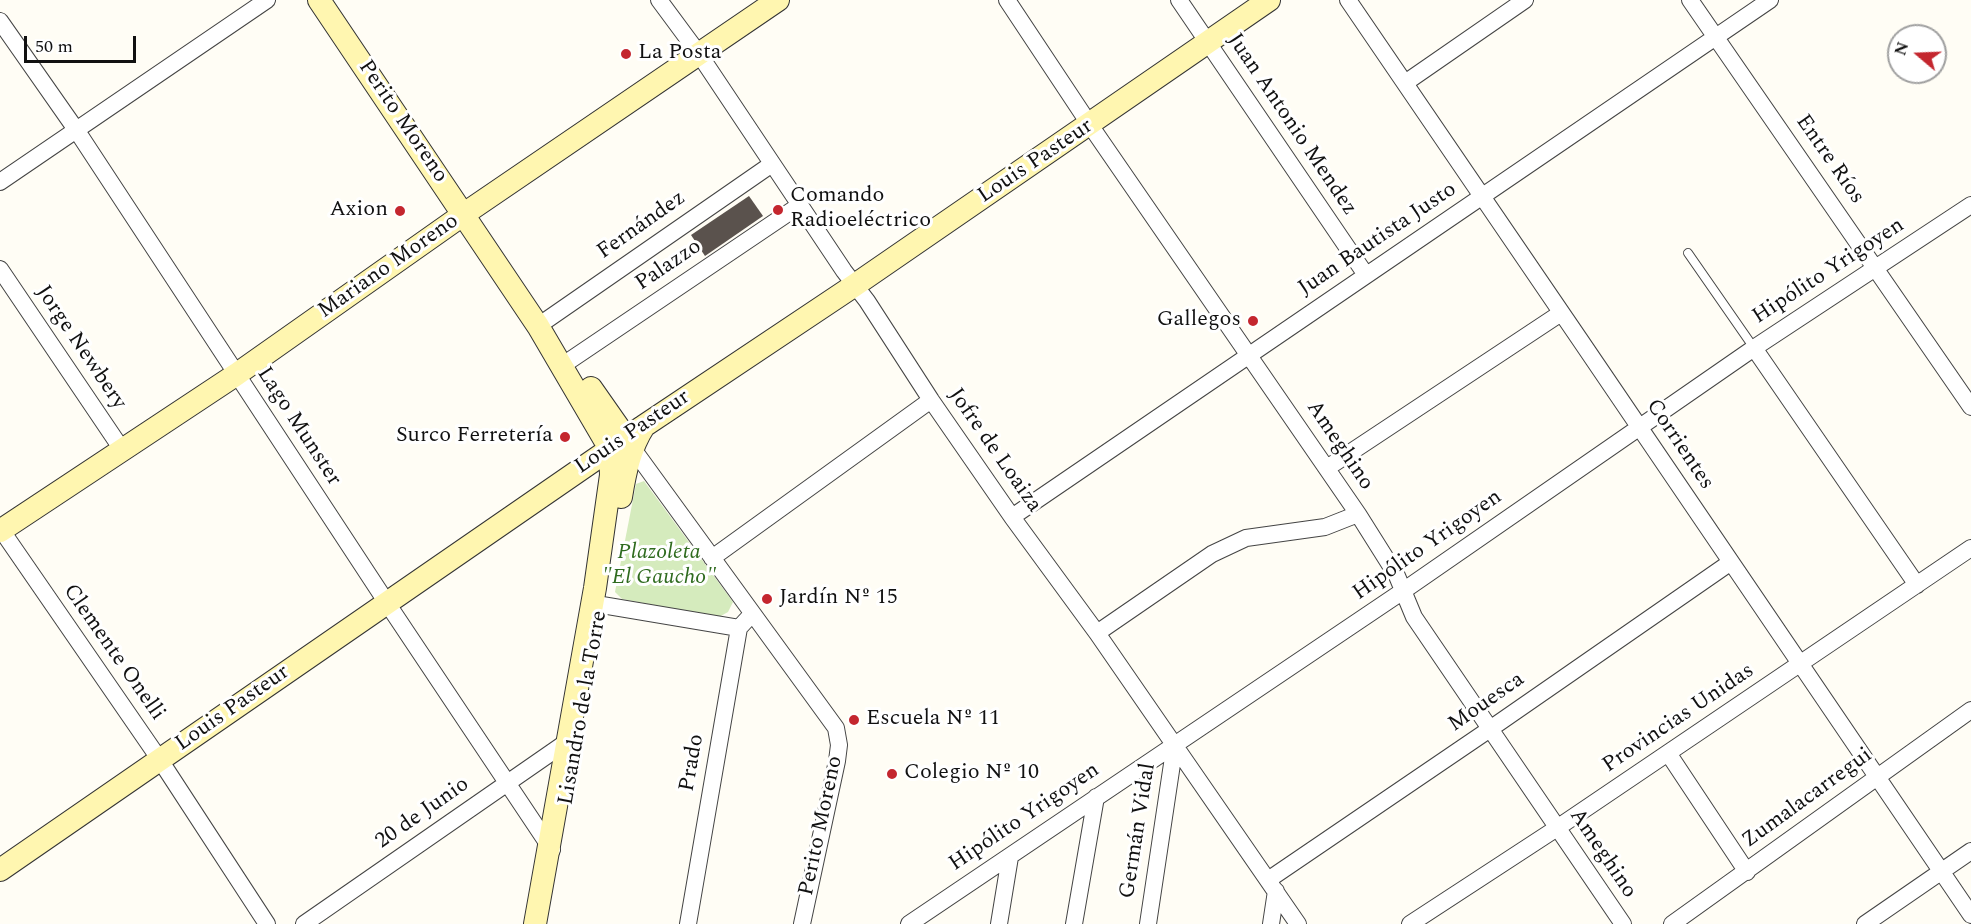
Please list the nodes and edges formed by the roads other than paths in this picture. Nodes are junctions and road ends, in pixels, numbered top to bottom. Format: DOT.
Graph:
graph roads {
  1 [pos="267,0"];
  2 [pos="319,0"];
  3 [pos="659,0"];
  4 [pos="778,0"];
  5 [pos="1008,0"];
  6 [pos="1179,0"];
  7 [pos="1269,0"];
  8 [pos="1348,0"];
  9 [pos="1525,0"];
  10 [pos="1690,0"];
  11 [pos="1770,0"];
  12 [pos="0,21"];
  13 [pos="1716,37"];
  14 [pos="1207,42"];
  15 [pos="699,54"];
  16 [pos="1405,83"];
  17 [pos="1090,125"];
  18 [pos="77,131"];
  19 [pos="772,164"];
  20 [pos="0,182"];
  21 [pos="1483,195"];
  22 [pos="800,204"];
  23 [pos="1971,205"];
  24 [pos="464,214"];
  25 [pos="1688,253"];
  26 [pos="1877,268"];
  27 [pos="0,269"];
  28 [pos="1366,275"];
  29 [pos="855,285"];
  30 [pos="1561,313"];
  31 [pos="538,326"];
  32 [pos="1754,348"];
  33 [pos="1250,356"];
  34 [pos="562,365"];
  35 [pos="237,374"];
  36 [pos="931,400"];
  37 [pos="1971,406"];
  38 [pos="1640,427"];
  39 [pos="623,445"];
  40 [pos="123,451"];
  41 [pos="1327,468"];
  42 [pos="1358,514"];
  43 [pos="1012,518"];
  44 [pos="0,530"];
  45 [pos="1971,548"];
  46 [pos="712,558"];
  47 [pos="1731,562"];
  48 [pos="1917,585"];
  49 [pos="1403,591"];
  50 [pos="387,603"];
  51 [pos="602,605"];
  52 [pos="752,614"];
  53 [pos="739,628"];
  54 [pos="1097,633"];
  55 [pos="1800,665"];
  56 [pos="1971,710"];
  57 [pos="1490,729"];
  58 [pos="568,741"];
  59 [pos="1175,744"];
  60 [pos="1668,753"];
  61 [pos="160,760"];
  62 [pos="1877,776"];
  63 [pos="507,784"];
  64 [pos="1096,797"];
  65 [pos="1557,828"];
  66 [pos="554,852"];
  67 [pos="1971,852"];
  68 [pos="1010,857"];
  69 [pos="0,870"];
  70 [pos="1747,872"];
  71 [pos="1941,872"];
  72 [pos="1272,886"];
  73 [pos="1971,915"];
  74 [pos="927,917"];
  75 [pos="267,924"];
  76 [pos="304,924"];
  77 [pos="535,924"];
  78 [pos="546,924"];
  79 [pos="688,924"];
  80 [pos="802,924"];
  81 [pos="909,924"];
  82 [pos="999,924"];
  83 [pos="1074,924"];
  84 [pos="1148,924"];
  85 [pos="1271,924"];
  86 [pos="1298,924"];
  87 [pos="1410,924"];
  88 [pos="1623,924"];
  89 [pos="1672,924"];
  90 [pos="1865,924"];
  1 -- 18 [label="street"];
  2 -- 24 [label="main road, Perito Moreno"];
  3 -- 15 [label="street, Jofre de Loaiza"];
  4 -- 15 [label="main road, Mariano Moreno"];
  5 -- 17 [label="street, Ameghino"];
  6 -- 14 [label="street, Juan Antonio Mendez"];
  7 -- 14 [label="main road, Louis Pasteur"];
  8 -- 16 [label="street, Corrientes"];
  9 -- 16 [label="street"];
  10 -- 13 [label="street, Entre Ríos"];
  11 -- 13 [label="street, Juan Bautista Justo"];
  12 -- 18 [label="street, Lago Munster"];
  13 -- 21 [label="street, Juan Bautista Justo"];
  13 -- 26 [label="street, Entre Ríos"];
  14 -- 17 [label="main road, Louis Pasteur"];
  14 -- 28 [label="street, Juan Antonio Mendez"];
  15 -- 19 [label="street, Jofre de Loaiza"];
  15 -- 24 [label="main road, Mariano Moreno"];
  16 -- 21 [label="street, Corrientes"];
  17 -- 29 [label="main road, Louis Pasteur"];
  17 -- 33 [label="street, Ameghino"];
  18 -- 20 [label="street"];
  18 -- 35 [label="street, Lago Munster"];
  19 -- 22 [label="street, Jofre de Loaiza"];
  19 -- 31 [label="street, Fernández"];
  21 -- 28 [label="street, Juan Bautista Justo"];
  21 -- 30 [label="street, Corrientes"];
  22 -- 29 [label="street, Jofre de Loaiza"];
  22 -- 34 [label="street, Palazzo"];
  23 -- 26 [label="street, Hipólito Yrigoyen"];
  24 -- 31 [label="main road, Perito Moreno"];
  24 -- 35 [label="main road, Mariano Moreno"];
  25 -- 32 [label="lane"];
  26 -- 32 [label="street, Hipólito Yrigoyen"];
  26 -- 37 [label="street, Entre Ríos"];
  27 -- 40 [label="street, Jorge Newbery"];
  28 -- 33 [label="street, Juan Bautista Justo"];
  29 -- 36 [label="street, Jofre de Loaiza"];
  29 -- 39 [label="main road, Louis Pasteur"];
  30 -- 38 [label="street, Corrientes"];
  30 -- 41 [label="street"];
  31 -- 34 [label="main road, Perito Moreno"];
  32 -- 38 [label="street, Hipólito Yrigoyen"];
  32 -- 48 [label="street"];
  33 -- 41 [label="street, Ameghino"];
  33 -- 43 [label="street, Juan Bautista Justo"];
  34 -- 39 [label="main road, Perito Moreno"];
  35 -- 40 [label="main road, Mariano Moreno"];
  35 -- 50 [label="street, Lago Munster"];
  36 -- 43 [label="street, Jofre de Loaiza"];
  36 -- 46 [label="street"];
  38 -- 47 [label="street, Corrientes"];
  38 -- 49 [label="street, Hipólito Yrigoyen"];
  39 -- 46 [label="street, Perito Moreno"];
  39 -- 50 [label="main road, Louis Pasteur"];
  39 -- 51 [label="main road, Lisandro de la Torre"];
  39 -- 58 [label="main road, Lisandro de la Torre"];
  40 -- 44 [label="main road, Mariano Moreno"];
  41 -- 42 [label="street, Ameghino"];
  42 -- 49 [label="street, Ameghino"];
  42 -- 54 [label="street"];
  43 -- 54 [label="street, Jofre de Loaiza"];
  44 -- 61 [label="street, Clemente Onelli"];
  45 -- 48 [label="street, Provincias Unidas"];
  46 -- 52 [label="street, Perito Moreno"];
  47 -- 55 [label="street, Corrientes"];
  47 -- 57 [label="street, Mouesca"];
  48 -- 55 [label="street, Provincias Unidas"];
  49 -- 57 [label="street, Ameghino"];
  49 -- 59 [label="street, Hipólito Yrigoyen"];
  50 -- 61 [label="main road, Louis Pasteur"];
  50 -- 63 [label="street, Lago Munster"];
  51 -- 53 [label="street"];
  51 -- 66 [label="main road, Lisandro de la Torre"];
  52 -- 53 [label="street"];
  52 -- 80 [label="street, Perito Moreno"];
  53 -- 79 [label="street, Prado"];
  54 -- 59 [label="street, Jofre de Loaiza"];
  55 -- 60 [label="street, Provincias Unidas"];
  55 -- 62 [label="street, Corrientes"];
  56 -- 62 [label="street, Zumalacarregui"];
  57 -- 65 [label="street, Ameghino"];
  57 -- 72 [label="street, Mouesca"];
  58 -- 63 [label="street, 20 de Junio"];
  58 -- 66 [label="main road, Lisandro de la Torre"];
  59 -- 64 [label="street, Hipólito Yrigoyen"];
  59 -- 72 [label="street, Jofre de Loaiza"];
  59 -- 84 [label="street, Germán Vidal"];
  60 -- 65 [label="street, Provincias Unidas"];
  60 -- 70 [label="street"];
  61 -- 69 [label="main road, Louis Pasteur"];
  61 -- 75 [label="street, Clemente Onelli"];
  62 -- 70 [label="street, Zumalacarregui"];
  62 -- 71 [label="street, Corrientes"];
  63 -- 66 [label="street, Lago Munster"];
  63 -- 76 [label="street, 20 de Junio"];
  64 -- 68 [label="street, Hipólito Yrigoyen"];
  64 -- 83 [label="street"];
  65 -- 87 [label="street, Provincias Unidas"];
  65 -- 88 [label="street, Ameghino"];
  66 -- 77 [label="main road, Lisandro de la Torre"];
  66 -- 78 [label="main road, Lisandro de la Torre"];
  67 -- 71 [label="street"];
  68 -- 74 [label="street, Hipólito Yrigoyen"];
  68 -- 82 [label="street"];
  70 -- 89 [label="street, Zumalacarregui"];
  71 -- 73 [label="street, Corrientes"];
  71 -- 90 [label="street"];
  72 -- 85 [label="street"];
  72 -- 86 [label="street, Jofre de Loaiza"];
  74 -- 81 [label="street, Hipólito Yrigoyen"];
}
